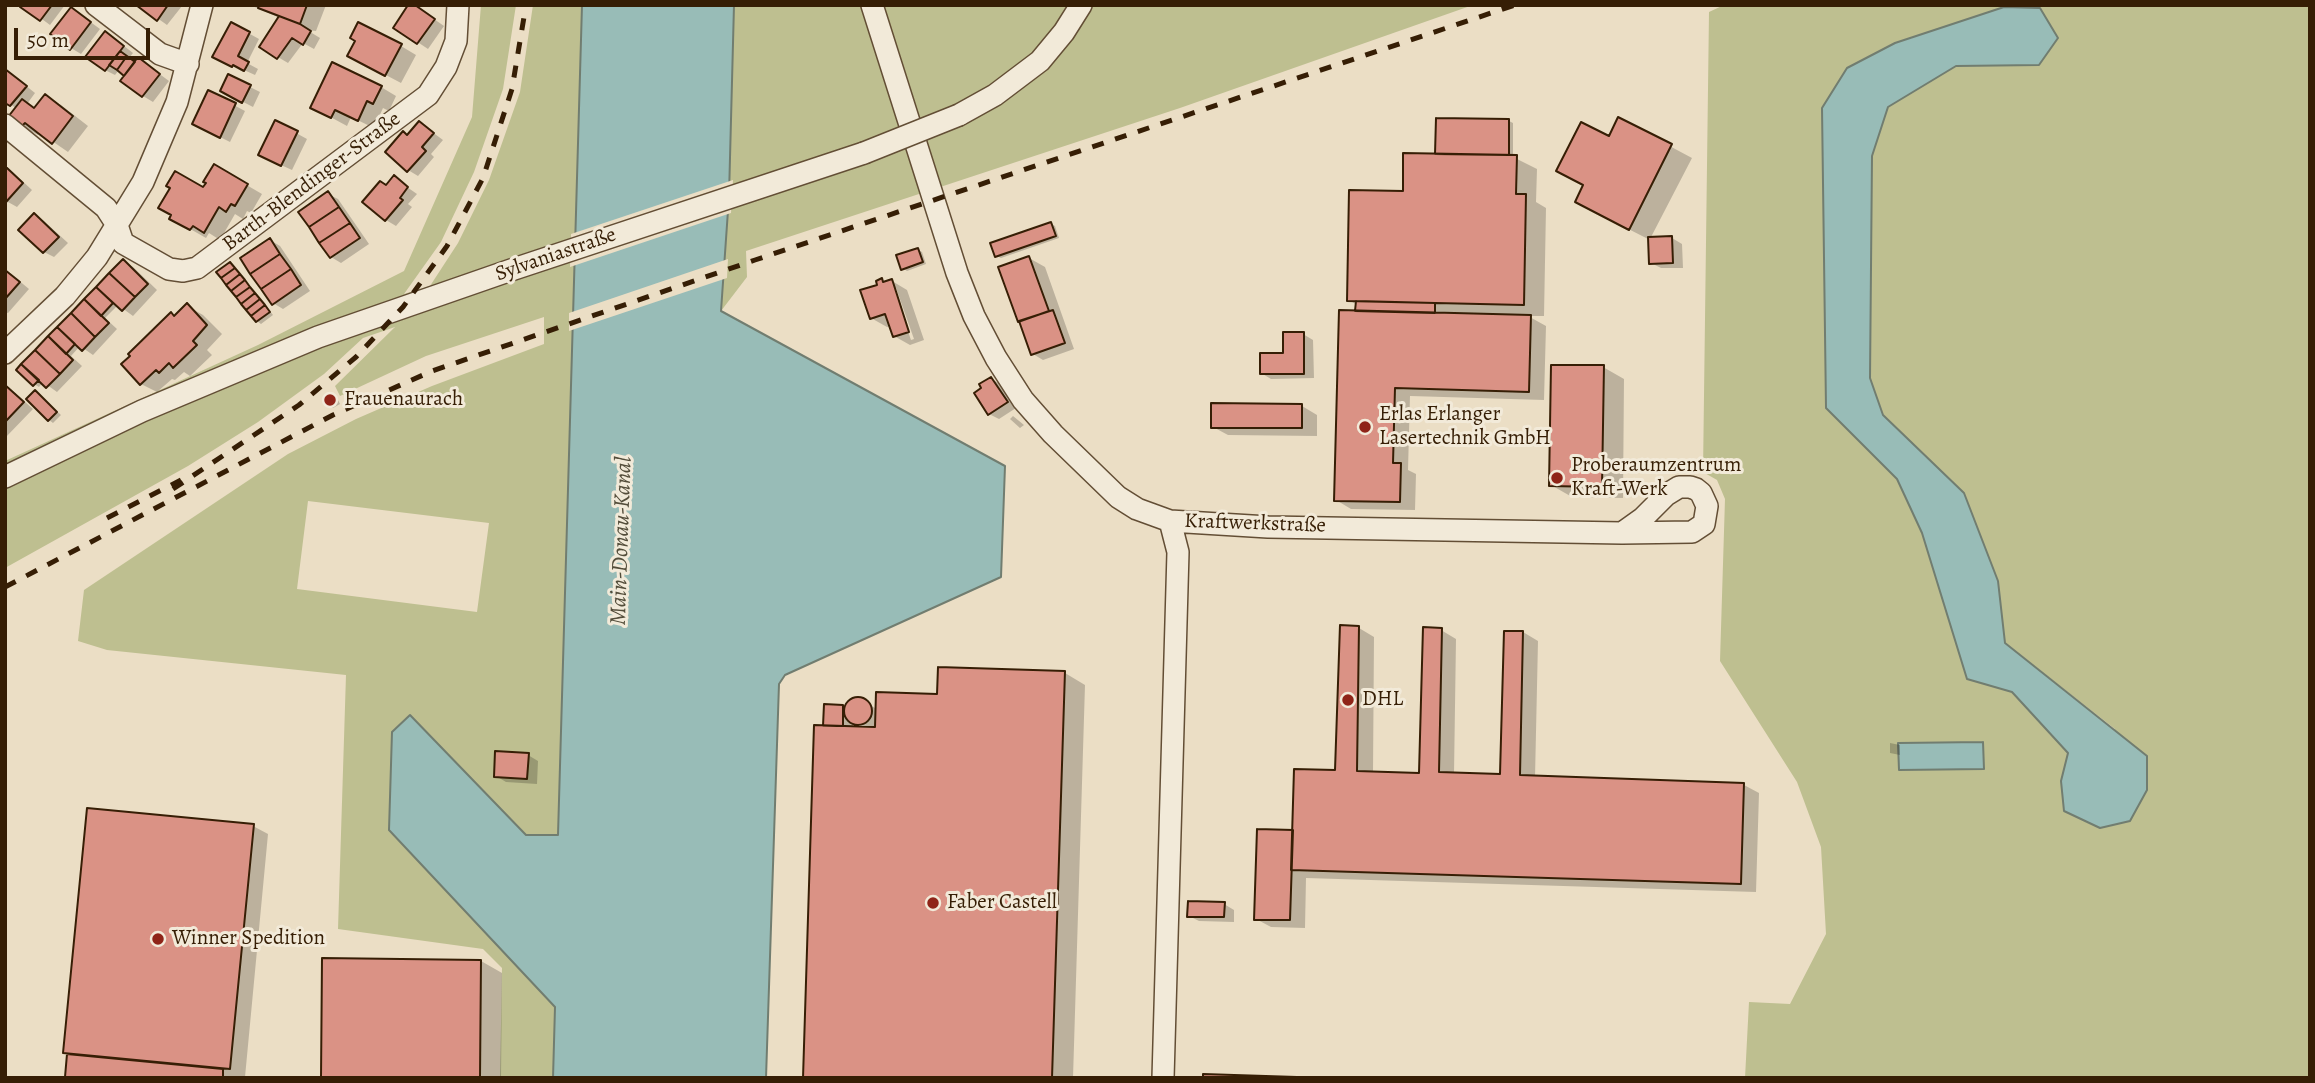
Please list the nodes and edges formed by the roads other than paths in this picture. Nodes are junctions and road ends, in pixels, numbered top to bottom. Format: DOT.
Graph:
graph roads {
  1 [pos="96,5"];
  2 [pos="202,5"];
  3 [pos="458,5"];
  4 [pos="872,5"];
  5 [pos="1081,5"];
  6 [pos="188,64"];
  7 [pos="5,125"];
  8 [pos="117,225"];
  9 [pos="8,347"];
  10 [pos="5,477"];
  11 [pos="1170,521"];
  12 [pos="1622,533"];
  13 [pos="1163,1078"];
  1 -- 6 [label="street"];
  2 -- 6 [label="street"];
  3 -- 8 [label="street, Barth-Blendinger-Straße"];
  4 -- 11 [label="street, Kraftwerkstraße"];
  5 -- 10 [label="street, Sylvaniastraße, bridge"];
  6 -- 8 [label="street"];
  7 -- 8 [label="street, Barth-Blendinger-Straße"];
  8 -- 9 [label="street"];
  11 -- 12 [label="street, Kraftwerkstraße"];
  11 -- 13 [label="street"];
}
